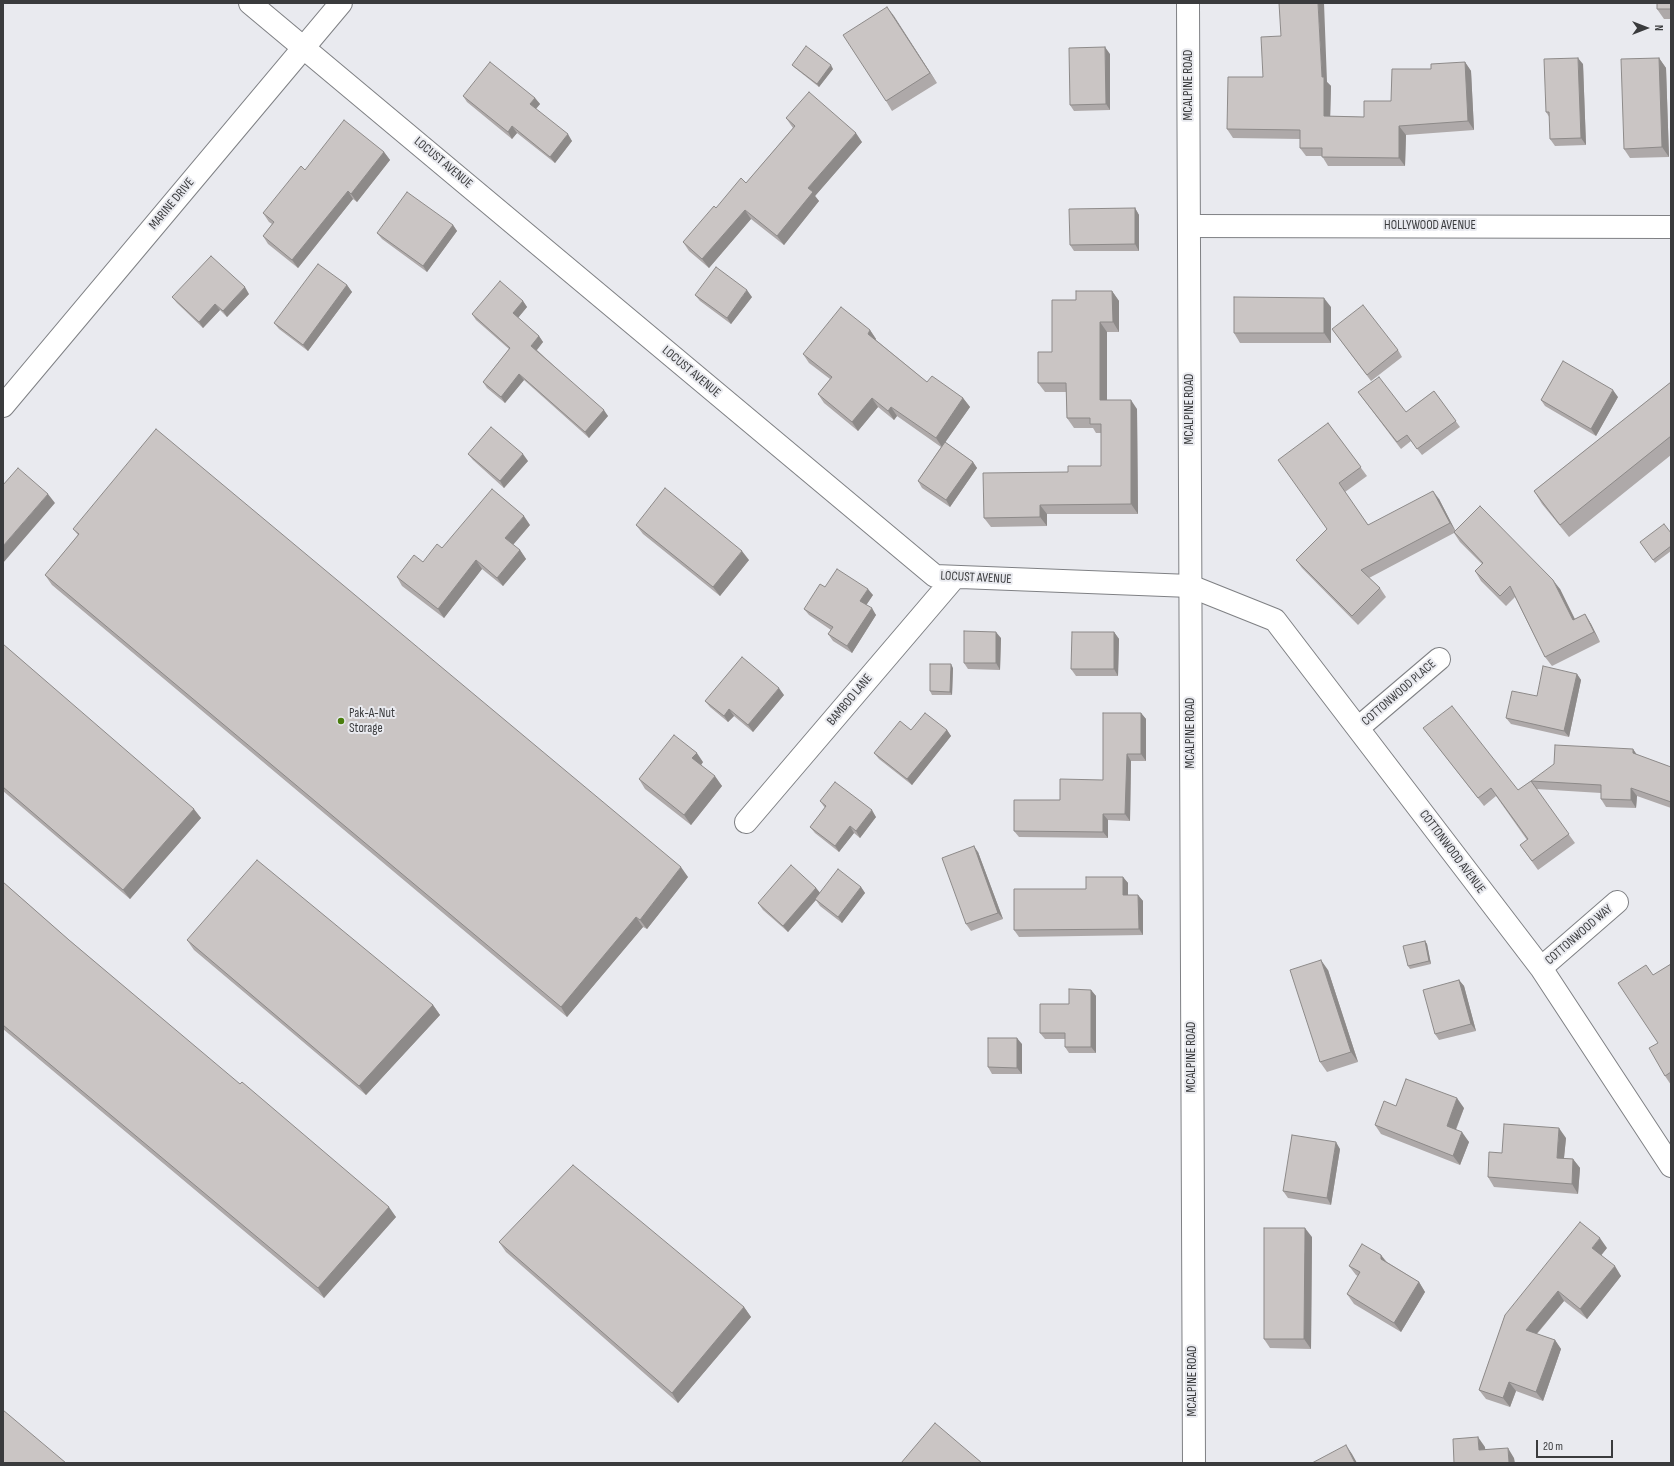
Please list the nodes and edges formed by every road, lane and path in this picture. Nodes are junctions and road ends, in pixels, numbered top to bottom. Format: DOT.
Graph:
graph roads {
  1 [pos="250,3"];
  2 [pos="340,3"];
  3 [pos="1188,3"];
  4 [pos="304,47"];
  5 [pos="1189,226"];
  6 [pos="1671,227"];
  7 [pos="3,406"];
  8 [pos="955,577"];
  9 [pos="1190,586"];
  10 [pos="1439,658"];
  11 [pos="1358,728"];
  12 [pos="746,822"];
  13 [pos="1617,902"];
  14 [pos="1541,968"];
  15 [pos="1671,1166"];
  16 [pos="1194,1463"];
  1 -- 4 [label="street, LOCUST AVENUE"];
  2 -- 4 [label="street, MARINE DRIVE"];
  3 -- 5 [label="street, MCALPINE ROAD"];
  4 -- 7 [label="street, MARINE DRIVE"];
  4 -- 8 [label="street, LOCUST AVENUE"];
  5 -- 6 [label="street, HOLLYWOOD AVENUE"];
  5 -- 9 [label="street, MCALPINE ROAD"];
  8 -- 9 [label="street, LOCUST AVENUE"];
  8 -- 12 [label="street, BAMBOO LANE"];
  9 -- 11 [label="street, COTTONWOOD AVENUE"];
  9 -- 16 [label="street, MCALPINE ROAD"];
  10 -- 11 [label="street, COTTONWOOD PLACE"];
  11 -- 14 [label="street, COTTONWOOD AVENUE"];
  13 -- 14 [label="street, COTTONWOOD WAY"];
  14 -- 15 [label="street, COTTONWOOD AVENUE"];
}
